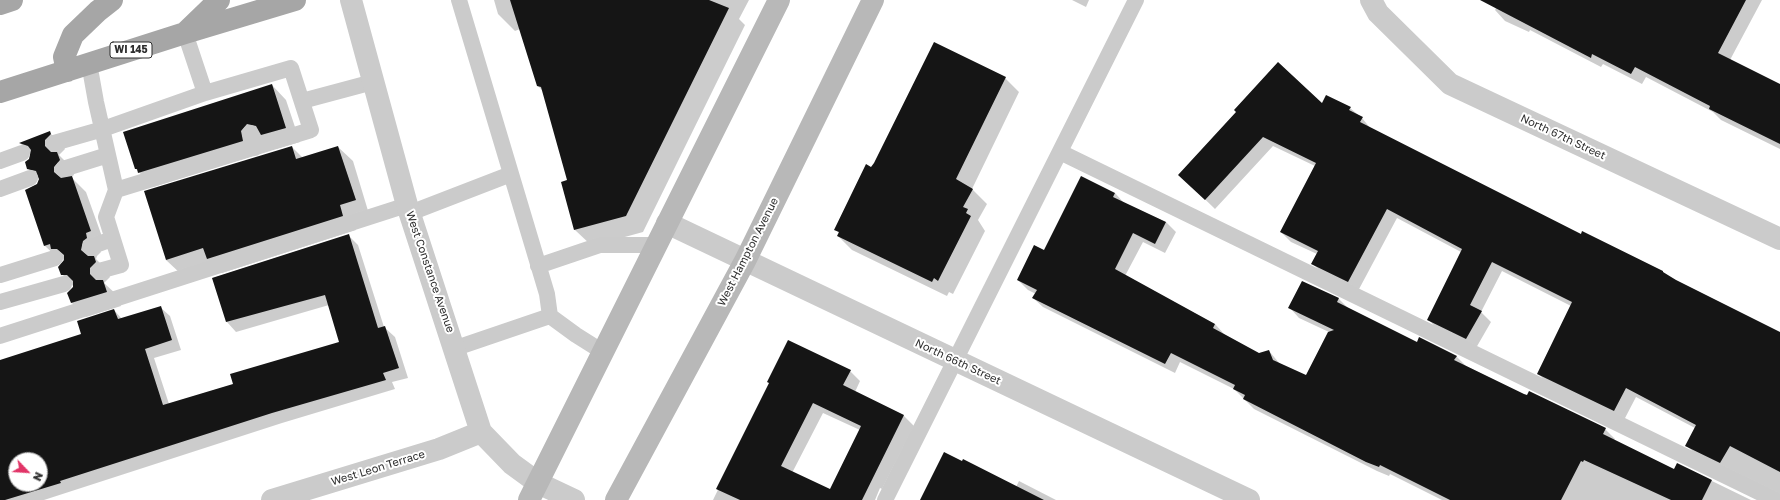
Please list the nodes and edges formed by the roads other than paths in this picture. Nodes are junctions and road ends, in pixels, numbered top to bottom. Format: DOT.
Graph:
graph roads {
  1 [pos="12,0"];
  2 [pos="112,0"];
  3 [pos="218,0"];
  4 [pos="295,0"];
  5 [pos="351,0"];
  6 [pos="459,0"];
  7 [pos="779,0"];
  8 [pos="873,0"];
  9 [pos="1136,0"];
  10 [pos="1371,0"];
  11 [pos="0,4"];
  12 [pos="185,33"];
  13 [pos="89,63"];
  14 [pos="67,71"];
  15 [pos="373,82"];
  16 [pos="0,92"];
  17 [pos="199,99"];
  18 [pos="302,101"];
  19 [pos="103,129"];
  20 [pos="54,143"];
  21 [pos="1060,152"];
  22 [pos="22,153"];
  23 [pos="108,155"];
  24 [pos="0,160"];
  25 [pos="63,168"];
  26 [pos="511,174"];
  27 [pos="30,178"];
  28 [pos="0,189"];
  29 [pos="116,190"];
  30 [pos="409,209"];
  31 [pos="667,223"];
  32 [pos="112,239"];
  33 [pos="1780,239"];
  34 [pos="656,245"];
  35 [pos="90,247"];
  36 [pos="55,258"];
  37 [pos="745,261"];
  38 [pos="538,266"];
  39 [pos="99,271"];
  40 [pos="0,275"];
  41 [pos="64,284"];
  42 [pos="0,302"];
  43 [pos="550,316"];
  44 [pos="0,336"];
  45 [pos="456,348"];
  46 [pos="603,352"];
  47 [pos="954,361"];
  48 [pos="481,432"];
  49 [pos="533,492"];
  50 [pos="272,500"];
  51 [pos="574,500"];
  52 [pos="616,500"];
  53 [pos="885,500"];
  54 [pos="1249,500"];
  55 [pos="1775,500"];
  1 -- 11 [label="main road"];
  2 -- 14 [label="main road"];
  3 -- 12 [label="main road"];
  4 -- 12 [label="main road, WI 145"];
  5 -- 15 [label="street, West Constance Avenue"];
  6 -- 26 [label="lane"];
  7 -- 31 [label="main road"];
  8 -- 37 [label="main road, West Hampton Avenue"];
  9 -- 21 [label="lane"];
  10 -- 33 [label="street, North 67th Street"];
  12 -- 13 [label="main road, WI 145"];
  12 -- 17 [label="lane"];
  13 -- 14 [label="main road, WI 145"];
  13 -- 19 [label="lane"];
  14 -- 16 [label="main road, WI 145"];
  15 -- 18 [label="lane"];
  15 -- 30 [label="street, West Constance Avenue"];
  17 -- 18 [label="lane"];
  17 -- 19 [label="lane"];
  18 -- 29 [label="lane"];
  19 -- 20 [label="lane"];
  19 -- 23 [label="lane"];
  21 -- 47 [label="lane"];
  21 -- 55 [label="lane"];
  22 -- 24 [label="lane"];
  23 -- 25 [label="lane"];
  23 -- 29 [label="lane"];
  26 -- 30 [label="lane"];
  26 -- 38 [label="lane"];
  27 -- 28 [label="lane"];
  29 -- 32 [label="lane"];
  30 -- 44 [label="lane"];
  30 -- 45 [label="street, West Constance Avenue"];
  31 -- 34 [label="main road"];
  31 -- 37 [label="street, North 66th Street"];
  32 -- 35 [label="lane"];
  32 -- 39 [label="lane"];
  34 -- 38 [label="lane"];
  34 -- 46 [label="main road"];
  36 -- 40 [label="lane"];
  37 -- 47 [label="street, North 66th Street"];
  37 -- 52 [label="main road, West Hampton Avenue"];
  38 -- 43 [label="lane"];
  41 -- 42 [label="lane"];
  43 -- 45 [label="lane"];
  43 -- 46 [label="lane"];
  45 -- 48 [label="street, West Constance Avenue"];
  46 -- 49 [label="main road"];
  47 -- 53 [label="lane"];
  47 -- 54 [label="street, North 66th Street"];
  48 -- 49 [label="street, West Constance Avenue"];
  48 -- 50 [label="street, West Leon Terrace"];
  49 -- 51 [label="street, West Constance Avenue"];
}
